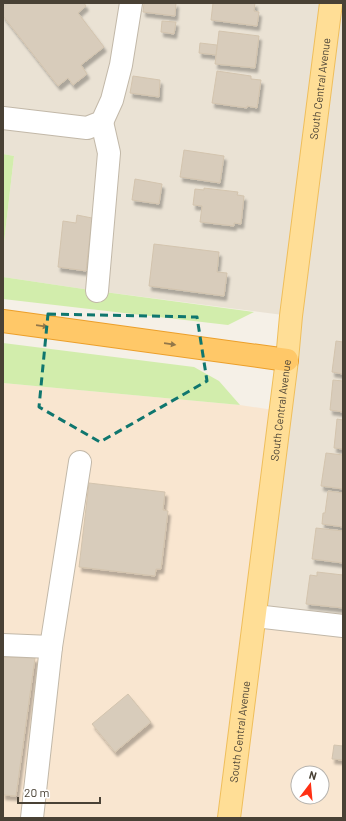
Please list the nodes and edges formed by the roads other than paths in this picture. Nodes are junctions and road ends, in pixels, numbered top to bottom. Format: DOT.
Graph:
graph roads {
  1 [pos="131,3"];
  2 [pos="331,3"];
  3 [pos="3,118"];
  4 [pos="102,122"];
  5 [pos="97,292"];
  6 [pos="3,321"];
  7 [pos="287,360"];
  8 [pos="80,462"];
  9 [pos="255,616"];
  10 [pos="343,626"];
  11 [pos="3,645"];
  12 [pos="50,647"];
  13 [pos="32,818"];
  14 [pos="229,818"];
  1 -- 4 [label="lane"];
  2 -- 7 [label="main road, South Central Avenue"];
  3 -- 4 [label="lane"];
  4 -- 5 [label="lane"];
  6 -- 7 [label="highway, one-way"];
  7 -- 9 [label="main road, South Central Avenue"];
  8 -- 12 [label="lane"];
  9 -- 10 [label="lane"];
  9 -- 14 [label="main road, South Central Avenue"];
  11 -- 12 [label="lane"];
  12 -- 13 [label="lane"];
}
